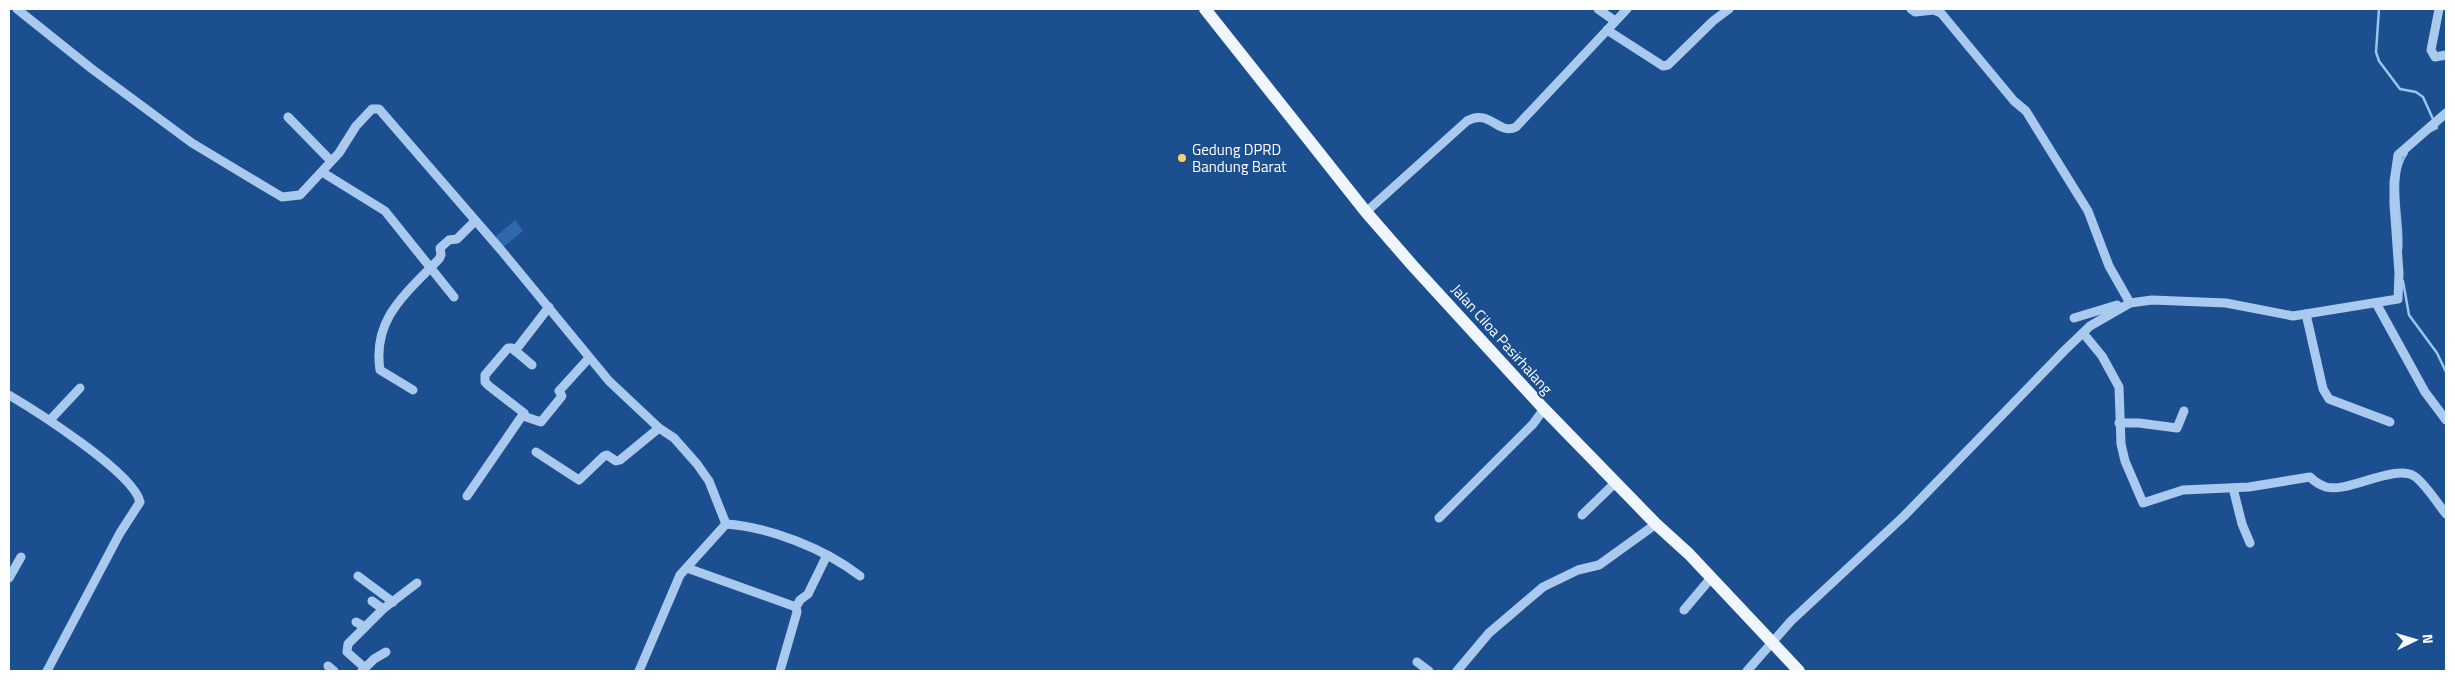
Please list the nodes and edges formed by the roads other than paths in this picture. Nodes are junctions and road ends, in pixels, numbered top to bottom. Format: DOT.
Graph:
graph roads {
  1 [pos="17,9"];
  2 [pos="1205,9"];
  3 [pos="1598,9"];
  4 [pos="1627,9"];
  5 [pos="1729,9"];
  6 [pos="1911,9"];
  7 [pos="2439,9"];
  8 [pos="1615,21"];
  9 [pos="1607,30"];
  10 [pos="2446,55"];
  11 [pos="2446,113"];
  12 [pos="288,118"];
  13 [pos="331,161"];
  14 [pos="322,172"];
  15 [pos="1366,212"];
  16 [pos="475,221"];
  17 [pos="430,268"];
  18 [pos="454,297"];
  19 [pos="2126,304"];
  20 [pos="2376,304"];
  21 [pos="549,308"];
  22 [pos="2306,314"];
  23 [pos="2074,318"];
  24 [pos="2083,333"];
  25 [pos="515,351"];
  26 [pos="589,358"];
  27 [pos="532,365"];
  28 [pos="80,388"];
  29 [pos="413,390"];
  30 [pos="9,395"];
  31 [pos="1544,409"];
  32 [pos="2184,410"];
  33 [pos="524,416"];
  34 [pos="50,420"];
  35 [pos="2446,420"];
  36 [pos="2390,422"];
  37 [pos="2119,423"];
  38 [pos="659,428"];
  39 [pos="536,452"];
  40 [pos="1616,482"];
  41 [pos="2233,488"];
  42 [pos="467,496"];
  43 [pos="2446,514"];
  44 [pos="1582,515"];
  45 [pos="1439,518"];
  46 [pos="726,524"];
  47 [pos="1656,524"];
  48 [pos="2250,543"];
  49 [pos="827,556"];
  50 [pos="21,557"];
  51 [pos="688,568"];
  52 [pos="358,576"];
  53 [pos="860,576"];
  54 [pos="9,578"];
  55 [pos="1711,578"];
  56 [pos="417,583"];
  57 [pos="372,601"];
  58 [pos="393,602"];
  59 [pos="796,607"];
  60 [pos="384,609"];
  61 [pos="1684,610"];
  62 [pos="356,622"];
  63 [pos="365,627"];
  64 [pos="1772,643"];
  65 [pos="386,652"];
  66 [pos="1417,662"];
  67 [pos="363,669"];
  68 [pos="47,671"];
  69 [pos="638,671"];
  70 [pos="780,671"];
  71 [pos="1429,671"];
  72 [pos="1457,671"];
  73 [pos="1747,671"];
  74 [pos="1799,671"];
  1 -- 14 [label="street"];
  2 -- 15 [label="main road, Jalan Ciloa Pasirhalang"];
  3 -- 8 [label="street"];
  4 -- 8 [label="street"];
  5 -- 9 [label="street"];
  6 -- 19 [label="street"];
  7 -- 10 [label="street"];
  8 -- 9 [label="street"];
  9 -- 15 [label="street"];
  11 -- 20 [label="street"];
  12 -- 13 [label="street"];
  13 -- 14 [label="street"];
  13 -- 16 [label="street"];
  14 -- 17 [label="street"];
  15 -- 31 [label="main road, Jalan Ciloa Pasirhalang"];
  16 -- 17 [label="street"];
  16 -- 21 [label="street"];
  17 -- 18 [label="street"];
  17 -- 29 [label="street"];
  19 -- 22 [label="street"];
  19 -- 23 [label="street"];
  19 -- 24 [label="street"];
  20 -- 22 [label="street"];
  20 -- 35 [label="street"];
  21 -- 25 [label="street"];
  21 -- 26 [label="street"];
  22 -- 36 [label="street"];
  24 -- 37 [label="street"];
  24 -- 64 [label="street"];
  25 -- 27 [label="street"];
  25 -- 33 [label="street"];
  26 -- 33 [label="street"];
  26 -- 38 [label="street"];
  28 -- 34 [label="street"];
  30 -- 34 [label="street"];
  31 -- 40 [label="main road, Jalan Ciloa Pasirhalang"];
  31 -- 45 [label="street"];
  32 -- 37 [label="street"];
  33 -- 42 [label="street"];
  34 -- 68 [label="street"];
  37 -- 41 [label="street"];
  38 -- 39 [label="street"];
  38 -- 46 [label="street"];
  40 -- 44 [label="street"];
  40 -- 47 [label="main road, Jalan Ciloa Pasirhalang"];
  41 -- 43 [label="street"];
  41 -- 48 [label="street"];
  46 -- 49 [label="street"];
  46 -- 51 [label="street"];
  47 -- 55 [label="main road, Jalan Ciloa Pasirhalang"];
  47 -- 72 [label="street"];
  49 -- 53 [label="street"];
  49 -- 59 [label="street"];
  50 -- 54 [label="street"];
  51 -- 59 [label="street"];
  51 -- 69 [label="street"];
  52 -- 58 [label="street"];
  55 -- 61 [label="street"];
  55 -- 64 [label="main road, Jalan Ciloa Pasirhalang"];
  56 -- 58 [label="street"];
  57 -- 60 [label="street"];
  58 -- 60 [label="street"];
  59 -- 70 [label="street"];
  60 -- 63 [label="street"];
  62 -- 63 [label="street"];
  63 -- 67 [label="street"];
  64 -- 73 [label="street"];
  64 -- 74 [label="main road, Jalan Ciloa Pasirhalang"];
  65 -- 67 [label="street"];
  66 -- 71 [label="street"];
}
